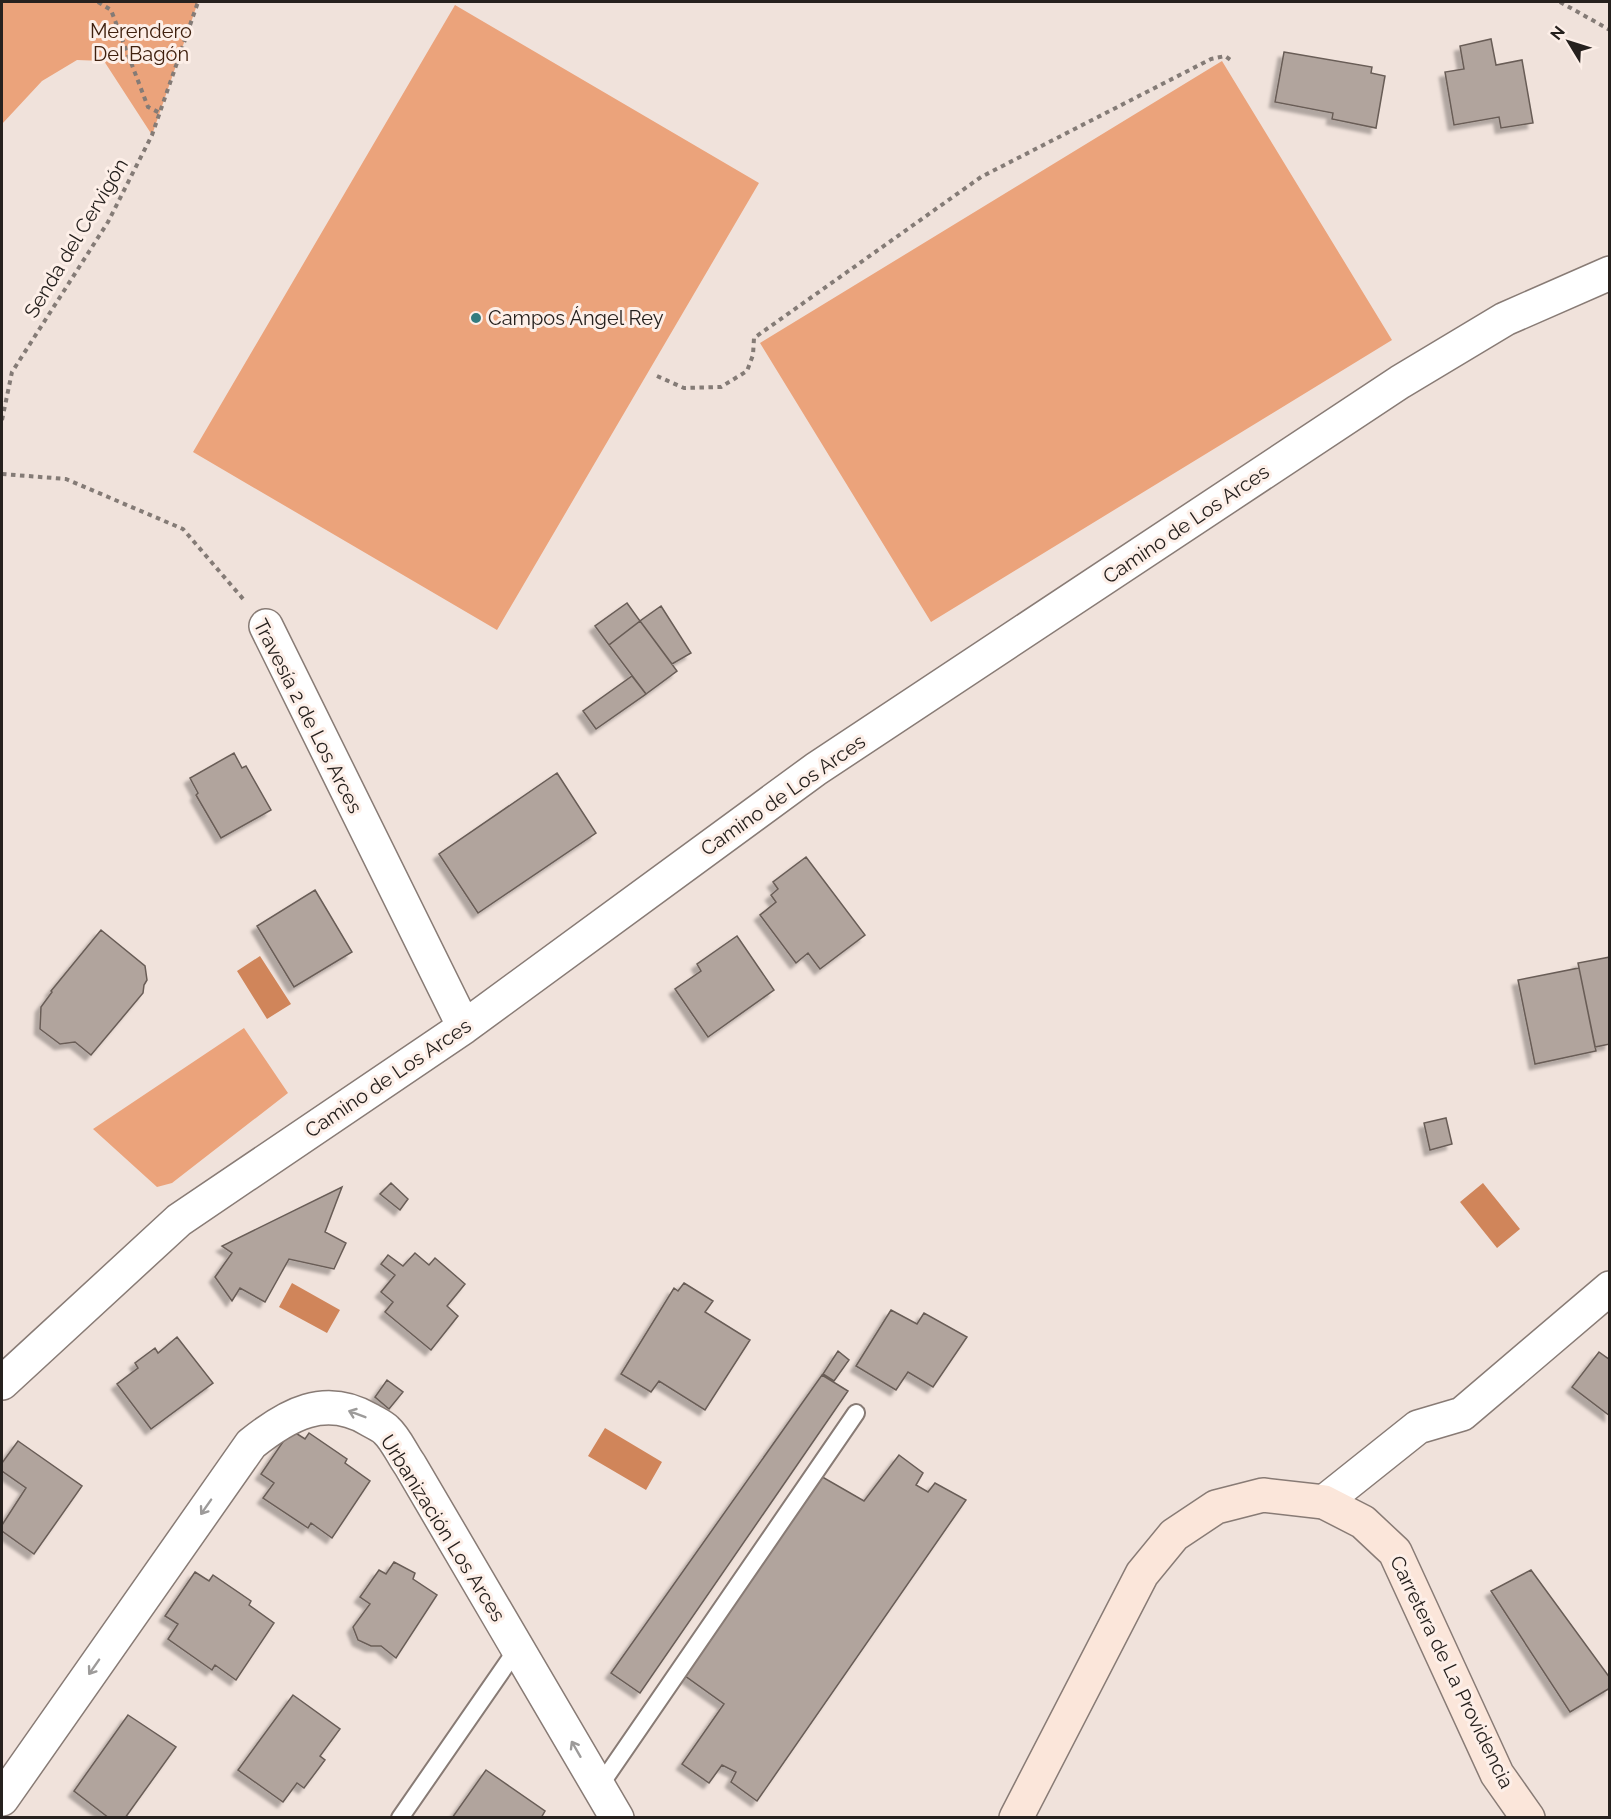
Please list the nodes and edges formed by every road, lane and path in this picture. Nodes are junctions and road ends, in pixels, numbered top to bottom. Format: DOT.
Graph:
graph roads {
  1 [pos="98,2"];
  2 [pos="198,2"];
  3 [pos="1560,2"];
  4 [pos="1610,30"];
  5 [pos="1232,61"];
  6 [pos="160,113"];
  7 [pos="1610,273"];
  8 [pos="657,376"];
  9 [pos="2,420"];
  10 [pos="2,474"];
  11 [pos="266,626"];
  12 [pos="464,1027"];
  13 [pos="1610,1288"];
  14 [pos="2,1383"];
  15 [pos="856,1413"];
  16 [pos="1324,1502"];
  17 [pos="517,1649"];
  18 [pos="599,1787"];
  19 [pos="2,1799"];
  20 [pos="400,1818"];
  21 [pos="617,1818"];
  22 [pos="1016,1818"];
  23 [pos="1528,1818"];
  1 -- 6 [label="path"];
  2 -- 6 [label="path, Senda del Cervigón"];
  3 -- 4 [label="path"];
  5 -- 8 [label="path"];
  6 -- 9 [label="path, Senda del Cervigón"];
  7 -- 12 [label="street, Camino de Los Arces"];
  10 -- 11 [label="path, Travesía 2 de Los Arces"];
  11 -- 12 [label="street, Travesía 2 de Los Arces"];
  12 -- 14 [label="street, Camino de Los Arces"];
  13 -- 16 [label="street"];
  15 -- 18 [label="lane"];
  16 -- 22 [label="street, Carretera de La Providencia"];
  16 -- 23 [label="street, Carretera de La Providencia"];
  18 -- 17 [label="street, Urbanización Los Arces, one-way"];
  17 -- 19 [label="street, Urbanización Los Arces, one-way"];
  17 -- 20 [label="lane"];
  18 -- 21 [label="street, Urbanización Los Arces"];
}
